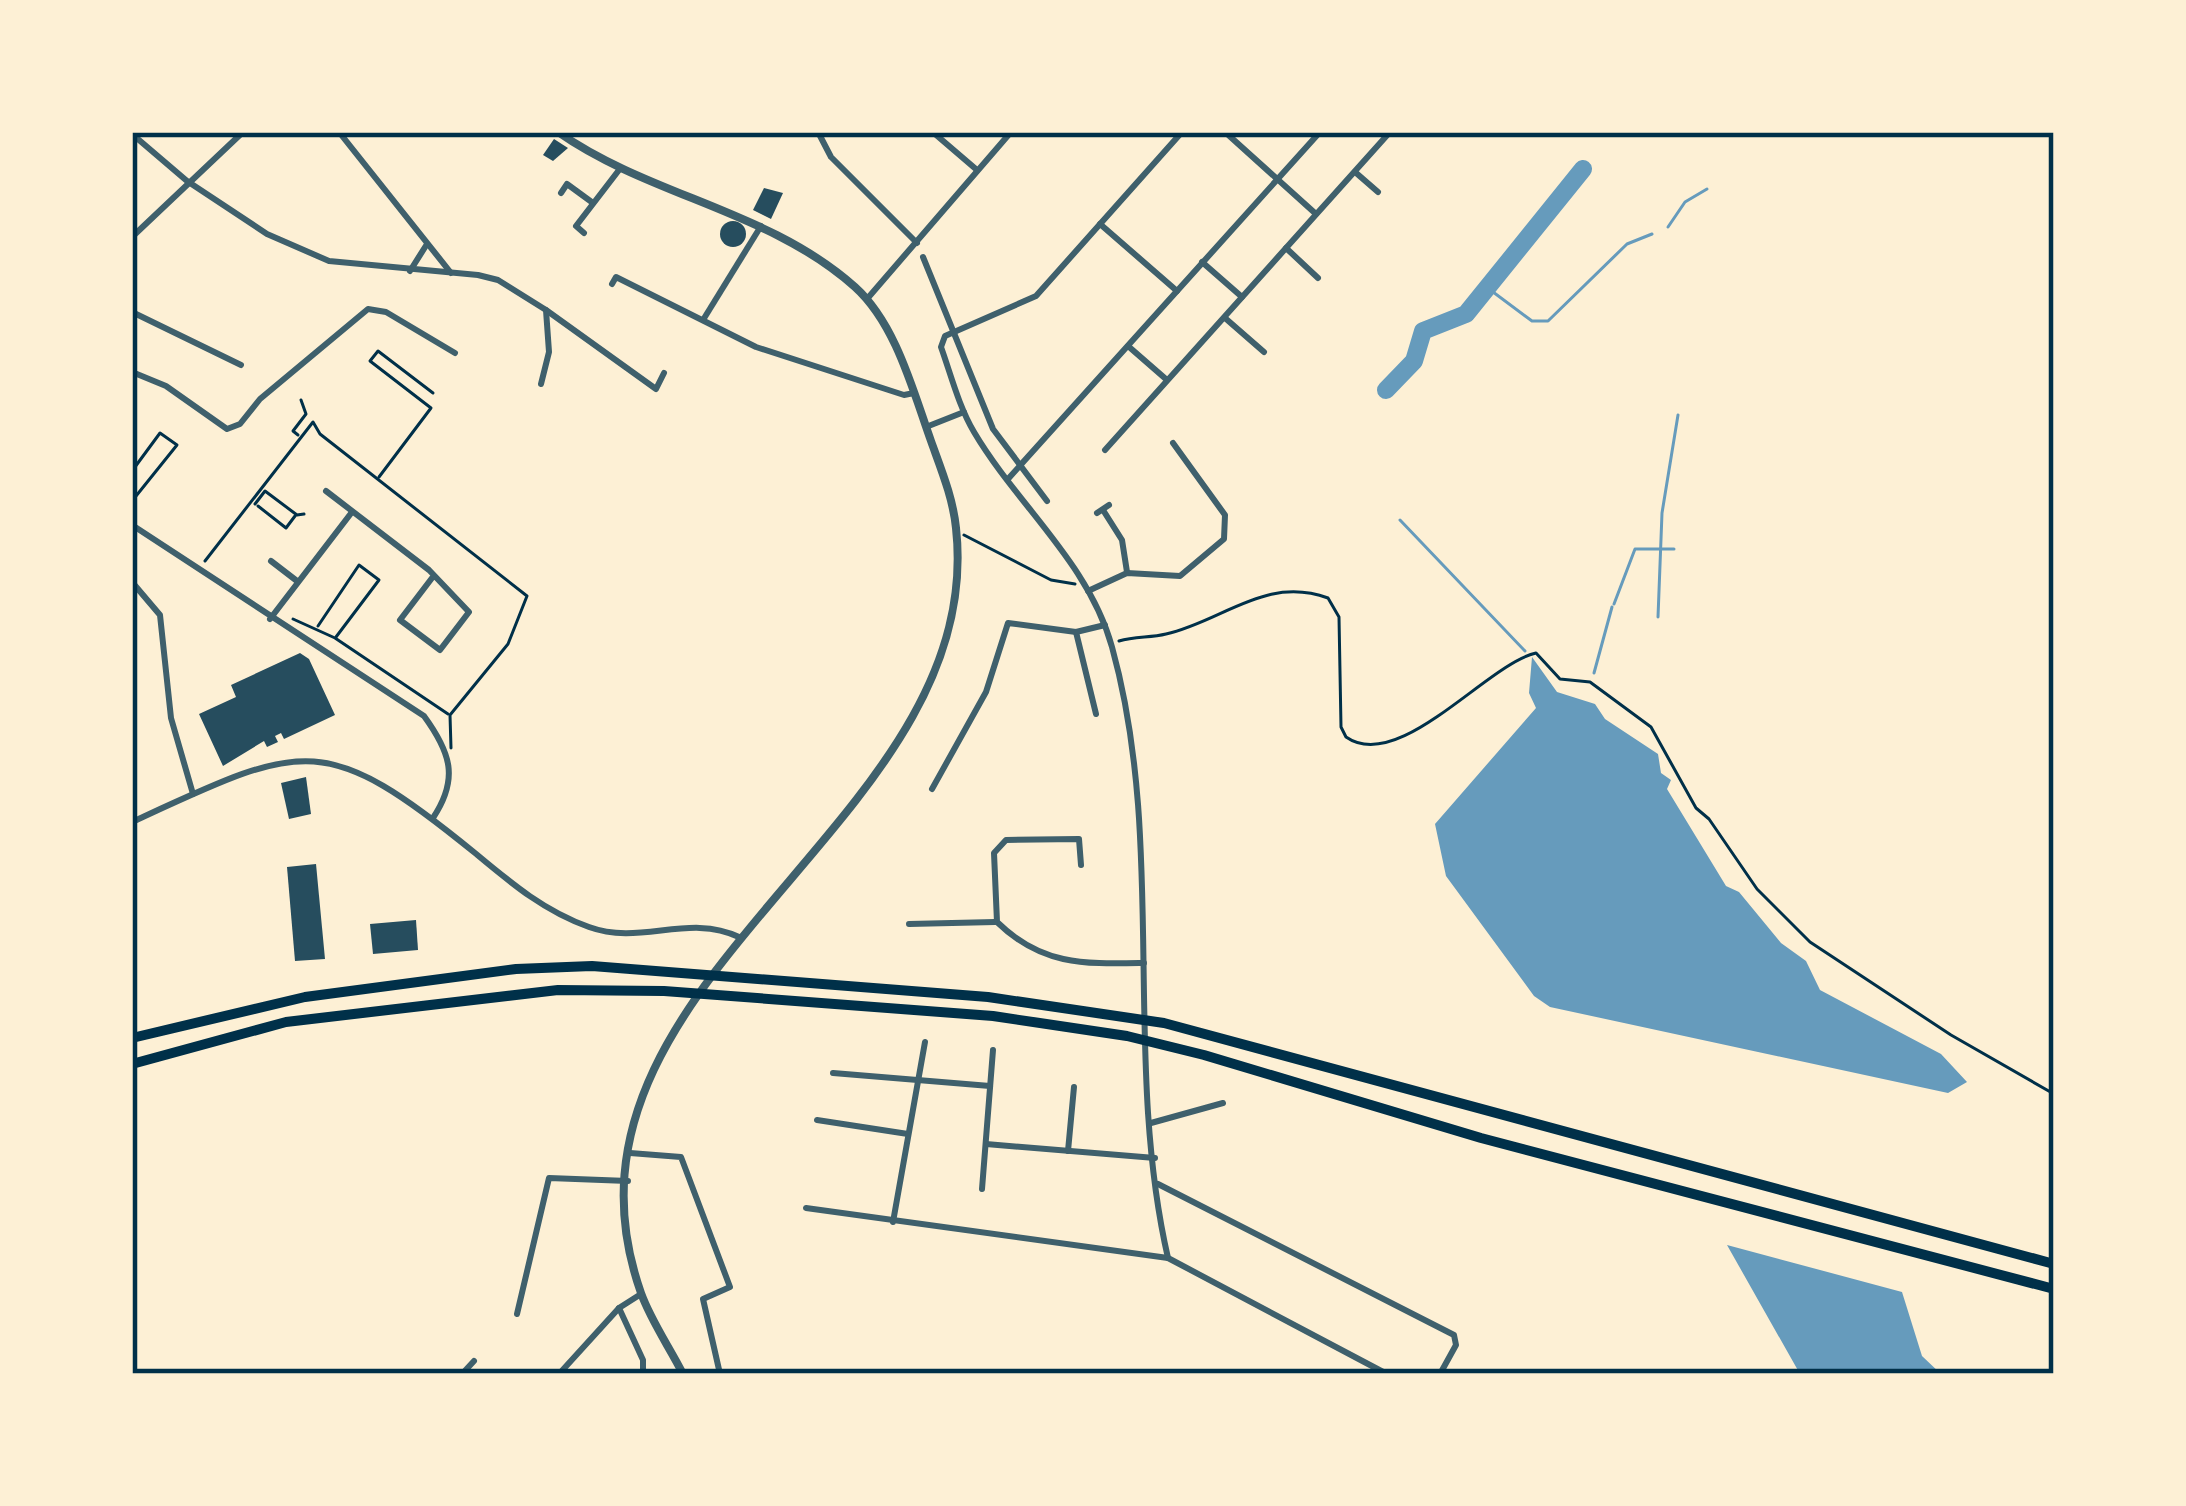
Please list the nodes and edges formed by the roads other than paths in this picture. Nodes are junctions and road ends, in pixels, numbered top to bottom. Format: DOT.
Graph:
graph roads {
  1 [pos="243,132"];
  2 [pos="339,132"];
  3 [pos="558,132"];
  4 [pos="818,132"];
  5 [pos="1011,132"];
  6 [pos="1182,132"];
  7 [pos="1225,132"];
  8 [pos="1319,132"];
  9 [pos="1390,132"];
  10 [pos="936,133"];
  11 [pos="132,134"];
  12 [pos="928,142"];
  13 [pos="619,170"];
  14 [pos="976,170"];
  15 [pos="1355,172"];
  16 [pos="1277,179"];
  17 [pos="187,181"];
  18 [pos="1378,192"];
  19 [pos="561,193"];
  20 [pos="593,203"];
  21 [pos="1316,214"];
  22 [pos="1100,224"];
  23 [pos="761,226"];
  24 [pos="584,232"];
  25 [pos="132,237"];
  26 [pos="428,242"];
  27 [pos="916,243"];
  28 [pos="1286,248"];
  29 [pos="923,256"];
  30 [pos="1202,262"];
  31 [pos="410,271"];
  32 [pos="451,273"];
  33 [pos="1318,278"];
  34 [pos="612,284"];
  35 [pos="1177,291"];
  36 [pos="1242,297"];
  37 [pos="867,299"];
  38 [pos="546,310"];
  39 [pos="132,311"];
  40 [pos="1226,318"];
  41 [pos="703,320"];
  42 [pos="952,332"];
  43 [pos="234,344"];
  44 [pos="1128,346"];
  45 [pos="1264,352"];
  46 [pos="455,353"];
  47 [pos="228,358"];
  48 [pos="241,364"];
  49 [pos="132,372"];
  50 [pos="664,373"];
  51 [pos="1168,380"];
  52 [pos="541,384"];
  53 [pos="914,393"];
  54 [pos="964,412"];
  55 [pos="926,427"];
  56 [pos="1173,443"];
  57 [pos="1105,450"];
  58 [pos="1019,467"];
  59 [pos="1007,479"];
  60 [pos="326,491"];
  61 [pos="1047,501"];
  62 [pos="1103,509"];
  63 [pos="353,512"];
  64 [pos="132,525"];
  65 [pos="271,561"];
  66 [pos="1127,573"];
  67 [pos="432,578"];
  68 [pos="298,581"];
  69 [pos="132,582"];
  70 [pos="1088,591"];
  71 [pos="270,619"];
  72 [pos="1105,625"];
  73 [pos="1076,632"];
  74 [pos="1096,714"];
  75 [pos="932,788"];
  76 [pos="193,794"];
  77 [pos="433,818"];
  78 [pos="132,822"];
  79 [pos="1081,865"];
  80 [pos="997,922"];
  81 [pos="909,924"];
  82 [pos="739,937"];
  83 [pos="1144,963"];
  84 [pos="132,1038"];
  85 [pos="925,1042"];
  86 [pos="993,1051"];
  87 [pos="132,1064"];
  88 [pos="833,1073"];
  89 [pos="919,1078"];
  90 [pos="990,1086"];
  91 [pos="1073,1088"];
  92 [pos="1223,1103"];
  93 [pos="818,1120"];
  94 [pos="1151,1123"];
  95 [pos="908,1134"];
  96 [pos="986,1144"];
  97 [pos="1068,1151"];
  98 [pos="630,1153"];
  99 [pos="1155,1158"];
  100 [pos="628,1181"];
  101 [pos="1158,1184"];
  102 [pos="982,1189"];
  103 [pos="806,1208"];
  104 [pos="893,1222"];
  105 [pos="1168,1258"];
  106 [pos="2054,1262"];
  107 [pos="2054,1289"];
  108 [pos="641,1294"];
  109 [pos="619,1308"];
  110 [pos="517,1314"];
  111 [pos="474,1361"];
  112 [pos="462,1374"];
  113 [pos="559,1374"];
  114 [pos="643,1374"];
  115 [pos="683,1374"];
  116 [pos="720,1374"];
  117 [pos="1387,1374"];
  118 [pos="1440,1374"];
  1 -- 17 [label="street"];
  2 -- 26 [label="street"];
  3 -- 13 [label="street"];
  4 -- 27 [label="street"];
  5 -- 14 [label="street"];
  6 -- 22 [label="street"];
  7 -- 16 [label="street"];
  8 -- 16 [label="street"];
  9 -- 15 [label="street"];
  10 -- 12 [label="street"];
  10 -- 14 [label="street"];
  11 -- 17 [label="street"];
  13 -- 20 [label="street"];
  13 -- 23 [label="street"];
  14 -- 27 [label="street"];
  15 -- 18 [label="street"];
  15 -- 21 [label="street"];
  16 -- 21 [label="street"];
  16 -- 30 [label="street"];
  17 -- 25 [label="street"];
  17 -- 31 [label="street"];
  19 -- 20 [label="street"];
  20 -- 24 [label="street"];
  21 -- 28 [label="street"];
  22 -- 35 [label="street"];
  22 -- 42 [label="street"];
  23 -- 37 [label="street"];
  23 -- 41 [label="street"];
  26 -- 31 [label="street"];
  26 -- 32 [label="street"];
  27 -- 37 [label="street"];
  28 -- 33 [label="street"];
  28 -- 36 [label="street"];
  29 -- 42 [label="street"];
  30 -- 35 [label="street"];
  30 -- 36 [label="street"];
  31 -- 32 [label="street"];
  32 -- 38 [label="street"];
  34 -- 41 [label="street"];
  35 -- 44 [label="street"];
  36 -- 40 [label="street"];
  37 -- 53 [label="street"];
  38 -- 50 [label="street"];
  38 -- 52 [label="street"];
  39 -- 47 [label="street"];
  40 -- 45 [label="street"];
  40 -- 51 [label="street"];
  41 -- 53 [label="street"];
  42 -- 54 [label="street"];
  42 -- 58 [label="street"];
  43 -- 47 [label="street"];
  44 -- 51 [label="street"];
  44 -- 58 [label="street"];
  46 -- 49 [label="street"];
  47 -- 48 [label="street"];
  51 -- 57 [label="street"];
  53 -- 55 [label="street"];
  54 -- 55 [label="street"];
  54 -- 59 [label="street"];
  55 -- 82 [label="street"];
  56 -- 66 [label="street"];
  58 -- 59 [label="street"];
  58 -- 61 [label="street"];
  59 -- 70 [label="street"];
  60 -- 63 [label="street"];
  62 -- 66 [label="street"];
  63 -- 67 [label="street"];
  63 -- 68 [label="street"];
  64 -- 71 [label="street"];
  65 -- 68 [label="street"];
  66 -- 70 [label="street"];
  67 -- 67 [label="street"];
  68 -- 71 [label="street"];
  69 -- 76 [label="street"];
  70 -- 72 [label="street"];
  71 -- 77 [label="street"];
  72 -- 73 [label="street"];
  72 -- 83 [label="street"];
  73 -- 74 [label="street"];
  73 -- 75 [label="street"];
  76 -- 77 [label="street"];
  76 -- 78 [label="street"];
  77 -- 82 [label="street"];
  79 -- 80 [label="street"];
  80 -- 81 [label="street"];
  80 -- 83 [label="street"];
  82 -- 98 [label="street"];
  83 -- 94 [label="street"];
  84 -- 106 [label="highway"];
  85 -- 89 [label="street"];
  86 -- 90 [label="street"];
  87 -- 107 [label="highway"];
  88 -- 89 [label="street"];
  89 -- 90 [label="street"];
  89 -- 95 [label="street"];
  90 -- 96 [label="street"];
  91 -- 97 [label="street"];
  92 -- 94 [label="street"];
  93 -- 95 [label="street"];
  94 -- 99 [label="street"];
  95 -- 104 [label="street"];
  96 -- 97 [label="street"];
  96 -- 102 [label="street"];
  97 -- 99 [label="street"];
  98 -- 100 [label="street"];
  98 -- 116 [label="street"];
  99 -- 101 [label="street"];
  100 -- 108 [label="street"];
  100 -- 110 [label="street"];
  101 -- 105 [label="street"];
  101 -- 118 [label="street"];
  103 -- 104 [label="street"];
  104 -- 105 [label="street"];
  105 -- 117 [label="street"];
  108 -- 109 [label="street"];
  108 -- 115 [label="street"];
  109 -- 113 [label="street"];
  109 -- 114 [label="street"];
  111 -- 112 [label="street"];
}
